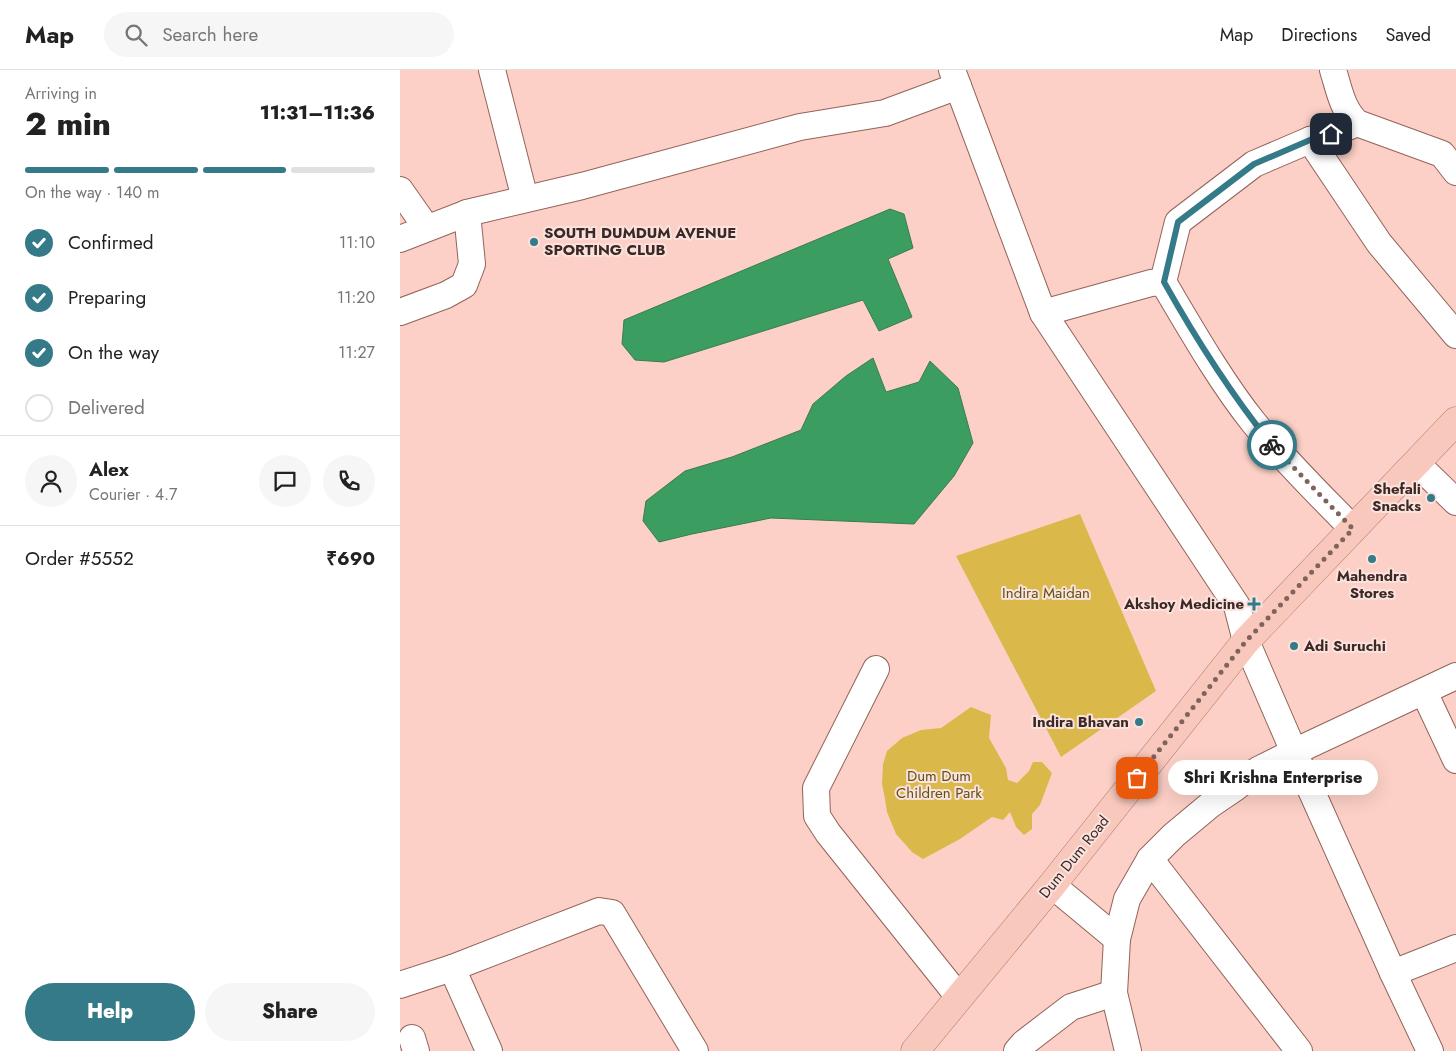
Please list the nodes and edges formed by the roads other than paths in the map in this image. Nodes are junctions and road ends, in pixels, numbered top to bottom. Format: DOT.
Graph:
graph roads {
  1 [pos="492,70"];
  2 [pos="1334,70"];
  3 [pos="955,78"];
  4 [pos="1357,123"];
  5 [pos="1310,140"];
  6 [pos="1456,172"];
  7 [pos="400,190"];
  8 [pos="526,199"];
  9 [pos="467,213"];
  10 [pos="426,227"];
  11 [pos="400,239"];
  12 [pos="1164,282"];
  13 [pos="400,312"];
  14 [pos="1043,313"];
  15 [pos="1456,335"];
  16 [pos="1456,351"];
  17 [pos="1456,421"];
  18 [pos="1416,463"];
  19 [pos="1456,502"];
  20 [pos="1353,529"];
  21 [pos="1246,641"];
  22 [pos="876,669"];
  23 [pos="1456,676"];
  24 [pos="1424,692"];
  25 [pos="1294,752"];
  26 [pos="1456,760"];
  27 [pos="1150,859"];
  28 [pos="1052,886"];
  29 [pos="1117,939"];
  30 [pos="1456,948"];
  31 [pos="452,968"];
  32 [pos="1393,974"];
  33 [pos="400,985"];
  34 [pos="1114,993"];
  35 [pos="959,997"];
  36 [pos="489,1051"];
  37 [pos="695,1051"];
  38 [pos="914,1051"];
  39 [pos="1017,1051"];
  40 [pos="1128,1051"];
  41 [pos="1299,1051"];
  42 [pos="1430,1051"];
  1 -- 8 [label="street"];
  2 -- 4 [label="street"];
  3 -- 8 [label="street"];
  3 -- 14 [label="street"];
  4 -- 5 [label="street"];
  4 -- 6 [label="street"];
  5 -- 12 [label="street"];
  5 -- 15 [label="street"];
  7 -- 10 [label="street"];
  8 -- 9 [label="street"];
  9 -- 10 [label="street"];
  9 -- 13 [label="street"];
  10 -- 11 [label="street"];
  12 -- 14 [label="street"];
  12 -- 20 [label="street"];
  14 -- 21 [label="street"];
  15 -- 16 [label="street"];
  17 -- 18 [label="main road, Dum Dum Road"];
  18 -- 19 [label="street"];
  18 -- 20 [label="main road, Dum Dum Road"];
  20 -- 21 [label="main road, Dum Dum Road"];
  21 -- 25 [label="street"];
  21 -- 28 [label="main road, Dum Dum Road"];
  22 -- 35 [label="street"];
  23 -- 24 [label="street"];
  24 -- 25 [label="street"];
  24 -- 26 [label="street"];
  25 -- 27 [label="street"];
  25 -- 32 [label="street"];
  27 -- 29 [label="street"];
  27 -- 41 [label="street"];
  28 -- 29 [label="street"];
  28 -- 35 [label="main road, Dum Dum Road"];
  29 -- 34 [label="street"];
  30 -- 32 [label="street"];
  31 -- 33 [label="street"];
  31 -- 36 [label="street"];
  31 -- 37 [label="street"];
  32 -- 42 [label="street"];
  34 -- 39 [label="street"];
  34 -- 40 [label="street"];
  35 -- 38 [label="main road, Dum Dum Road"];
}
